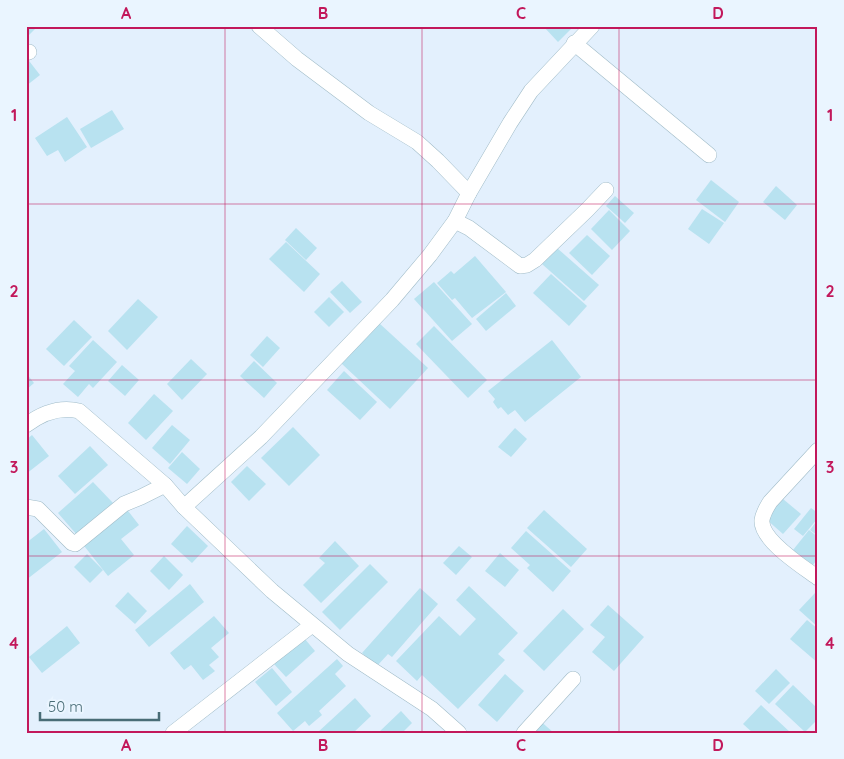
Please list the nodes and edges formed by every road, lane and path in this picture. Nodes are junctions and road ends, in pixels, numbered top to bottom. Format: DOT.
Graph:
graph roads {
  1 [pos="259,26"];
  2 [pos="590,27"];
  3 [pos="574,43"];
  4 [pos="709,155"];
  5 [pos="606,190"];
  6 [pos="469,193"];
  7 [pos="455,221"];
  8 [pos="26,426"];
  9 [pos="818,450"];
  10 [pos="165,484"];
  11 [pos="26,507"];
  12 [pos="184,507"];
  13 [pos="818,578"];
  14 [pos="312,625"];
  15 [pos="574,679"];
  16 [pos="173,733"];
  17 [pos="459,733"];
  18 [pos="524,733"];
  1 -- 6 [label="street"];
  2 -- 3 [label="street"];
  3 -- 4 [label="street"];
  3 -- 6 [label="street"];
  5 -- 7 [label="street"];
  6 -- 7 [label="street"];
  7 -- 12 [label="street"];
  8 -- 10 [label="street"];
  9 -- 13 [label="street"];
  10 -- 11 [label="street"];
  10 -- 12 [label="street"];
  12 -- 14 [label="street"];
  14 -- 16 [label="street"];
  14 -- 17 [label="street"];
  15 -- 18 [label="street"];
}
